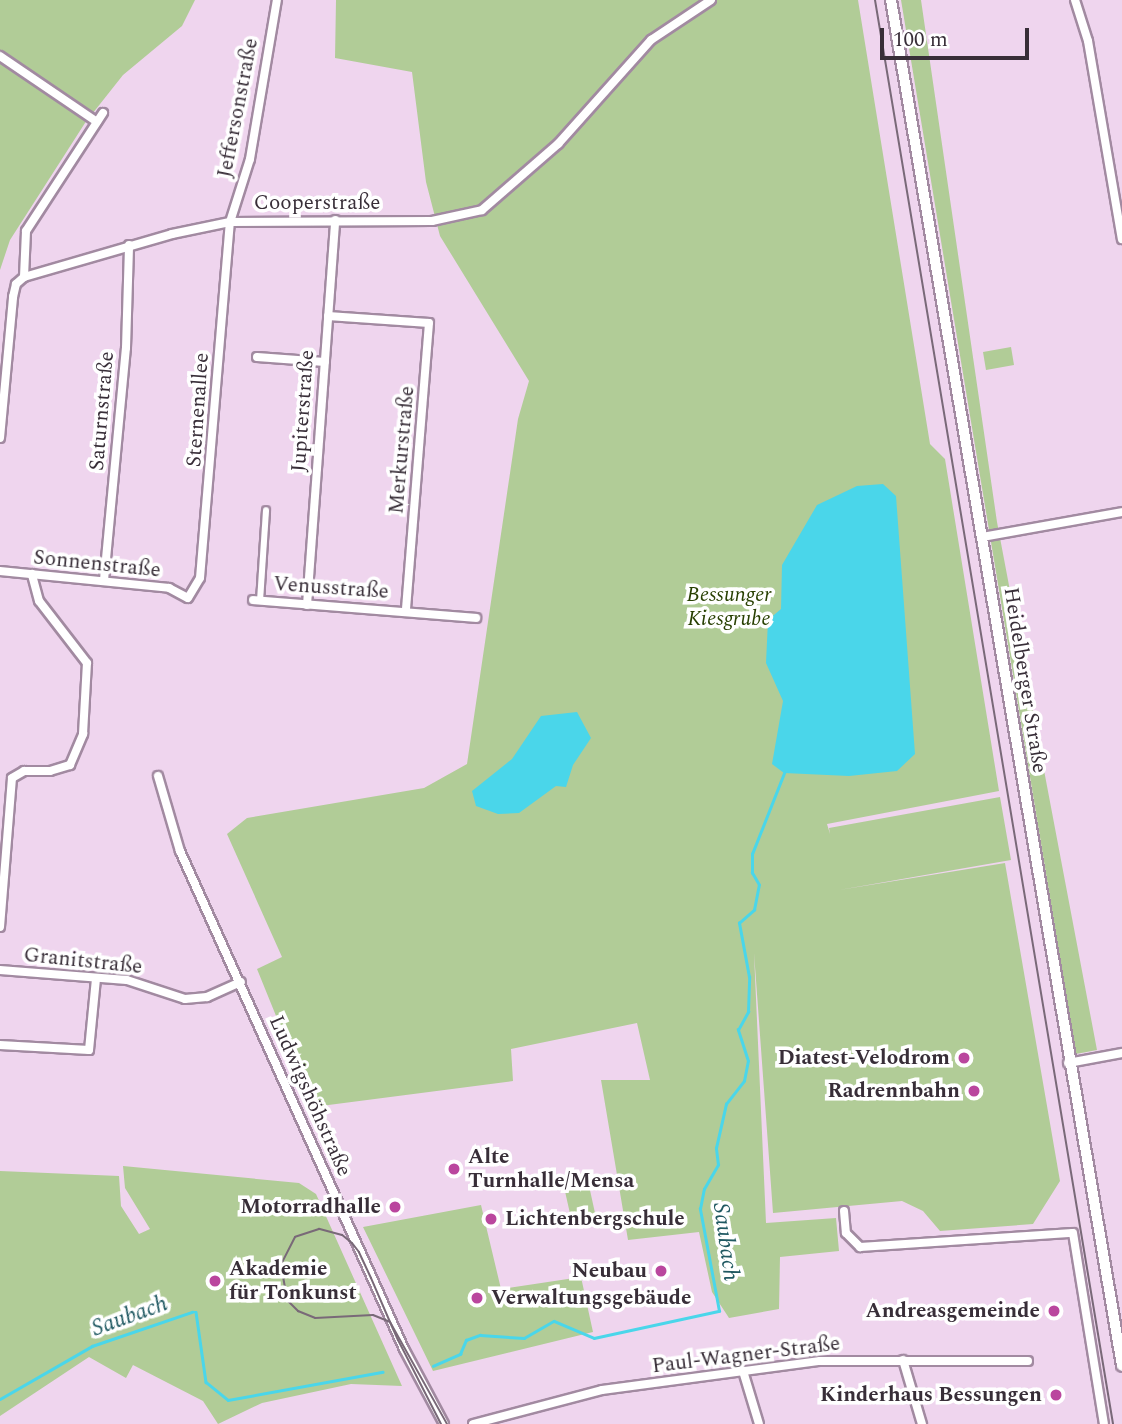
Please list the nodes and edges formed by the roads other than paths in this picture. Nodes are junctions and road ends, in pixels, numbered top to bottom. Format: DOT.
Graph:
graph roads {
  1 [pos="277,0"];
  2 [pos="711,0"];
  3 [pos="891,0"];
  4 [pos="1075,0"];
  5 [pos="0,56"];
  6 [pos="103,113"];
  7 [pos="97,122"];
  8 [pos="335,220"];
  9 [pos="230,222"];
  10 [pos="1122,239"];
  11 [pos="130,245"];
  12 [pos="24,277"];
  13 [pos="328,316"];
  14 [pos="257,357"];
  15 [pos="325,362"];
  16 [pos="0,438"];
  17 [pos="266,510"];
  18 [pos="1122,512"];
  19 [pos="982,537"];
  20 [pos="0,571"];
  21 [pos="32,574"];
  22 [pos="104,580"];
  23 [pos="188,598"];
  24 [pos="257,600"];
  25 [pos="307,604"];
  26 [pos="406,611"];
  27 [pos="476,618"];
  28 [pos="158,776"];
  29 [pos="4,821"];
  30 [pos="0,927"];
  31 [pos="0,971"];
  32 [pos="96,978"];
  33 [pos="241,982"];
  34 [pos="0,1045"];
  35 [pos="1122,1053"];
  36 [pos="1068,1063"];
  37 [pos="844,1211"];
  38 [pos="903,1360"];
  39 [pos="1028,1362"];
  40 [pos="1122,1366"];
  41 [pos="743,1371"];
  42 [pos="444,1424"];
  43 [pos="472,1424"];
  44 [pos="759,1424"];
  45 [pos="922,1424"];
  46 [pos="1104,1424"];
  1 -- 9 [label="street, Jeffersonstraße"];
  2 -- 8 [label="street, Cooperstraße"];
  3 -- 19 [label="street, Heidelberger Straße"];
  4 -- 10 [label="street"];
  5 -- 7 [label="street"];
  6 -- 7 [label="street"];
  7 -- 12 [label="street"];
  8 -- 9 [label="street, Cooperstraße"];
  8 -- 13 [label="street, Jupiterstraße"];
  9 -- 11 [label="street, Cooperstraße"];
  9 -- 23 [label="street, Sternenallee"];
  11 -- 12 [label="street, Cooperstraße"];
  11 -- 22 [label="street, Saturnstraße"];
  12 -- 16 [label="street"];
  13 -- 15 [label="street, Jupiterstraße"];
  13 -- 26 [label="street, Merkurstraße"];
  14 -- 15 [label="street"];
  15 -- 25 [label="street, Jupiterstraße"];
  17 -- 24 [label="street"];
  18 -- 19 [label="street"];
  19 -- 36 [label="street, Heidelberger Straße"];
  20 -- 21 [label="street, Sonnenstraße"];
  21 -- 22 [label="street, Sonnenstraße"];
  21 -- 29 [label="street"];
  22 -- 23 [label="street, Sonnenstraße"];
  24 -- 25 [label="street, Venusstraße"];
  25 -- 26 [label="street, Venusstraße"];
  26 -- 27 [label="street"];
  28 -- 33 [label="street, Ludwigshöhstraße"];
  29 -- 30 [label="street"];
  31 -- 32 [label="street, Granitstraße"];
  32 -- 33 [label="street, Granitstraße"];
  32 -- 34 [label="street"];
  33 -- 42 [label="street, Ludwigshöhstraße"];
  35 -- 36 [label="street"];
  36 -- 40 [label="street, Heidelberger Straße"];
  37 -- 46 [label="street"];
  38 -- 39 [label="street, Paul-Wagner-Straße"];
  38 -- 41 [label="street, Paul-Wagner-Straße"];
  38 -- 45 [label="street"];
  41 -- 43 [label="street, Paul-Wagner-Straße"];
  41 -- 44 [label="street"];
}
